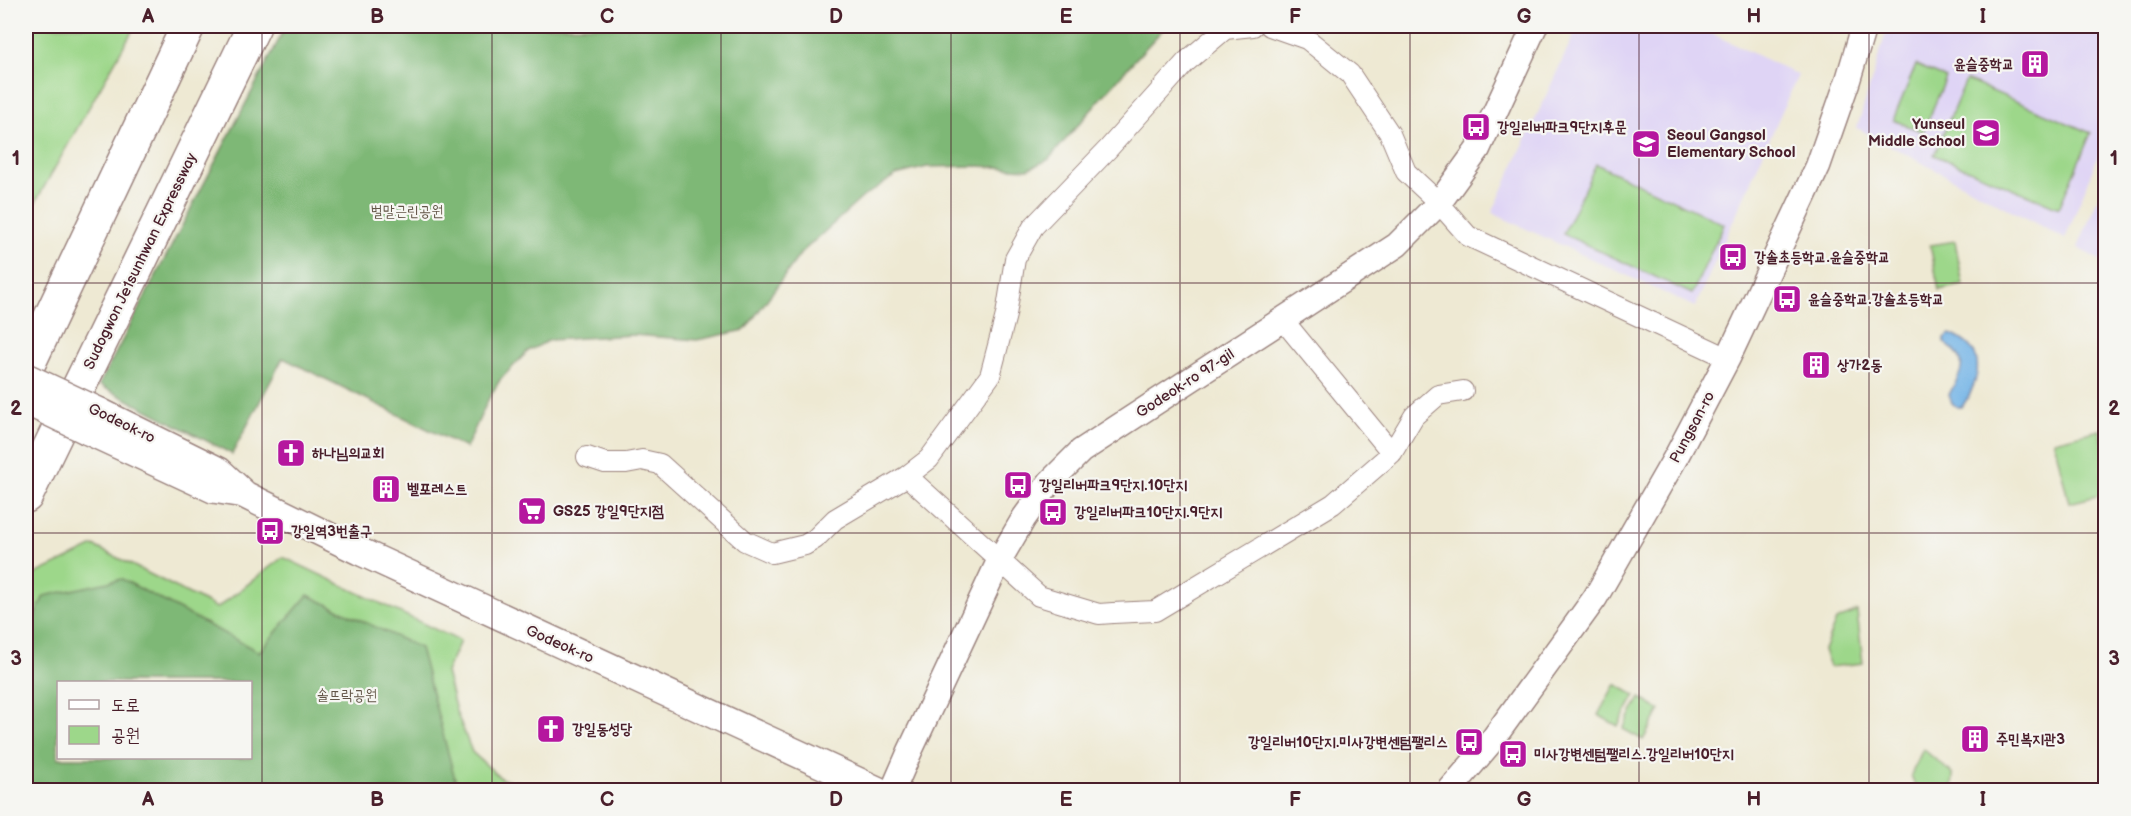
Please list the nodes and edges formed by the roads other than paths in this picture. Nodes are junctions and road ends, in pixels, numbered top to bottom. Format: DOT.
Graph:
graph roads {
  1 [pos="188,26"];
  2 [pos="254,26"];
  3 [pos="1253,26"];
  4 [pos="1270,26"];
  5 [pos="1535,26"];
  6 [pos="1864,26"];
  7 [pos="1439,203"];
  8 [pos="1283,320"];
  9 [pos="1728,358"];
  10 [pos="26,369"];
  11 [pos="26,377"];
  12 [pos="1463,391"];
  13 [pos="26,401"];
  14 [pos="93,421"];
  15 [pos="1392,453"];
  16 [pos="587,457"];
  17 [pos="907,476"];
  18 [pos="26,496"];
  19 [pos="1000,559"];
  20 [pos="877,790"];
  21 [pos="893,790"];
  22 [pos="1450,790"];
  1 -- 10 [label="highway"];
  2 -- 18 [label="highway, Sudogwon Je1sunhwan Expressway"];
  3 -- 17 [label="street"];
  4 -- 7 [label="street"];
  5 -- 7 [label="street, Godeok-ro 97-gil"];
  6 -- 9 [label="street, Pungsan-ro"];
  7 -- 8 [label="street, Godeok-ro 97-gil"];
  7 -- 9 [label="street"];
  8 -- 15 [label="street"];
  8 -- 19 [label="street, Godeok-ro 97-gil"];
  9 -- 22 [label="street, Pungsan-ro"];
  11 -- 14 [label="main road, Godeok-ro, bridge"];
  12 -- 15 [label="street"];
  13 -- 14 [label="main road, Godeok-ro, bridge"];
  14 -- 20 [label="main road, Godeok-ro"];
  15 -- 19 [label="street"];
  16 -- 17 [label="street"];
  17 -- 19 [label="street"];
  19 -- 21 [label="street, Godeok-ro 97-gil"];
}
